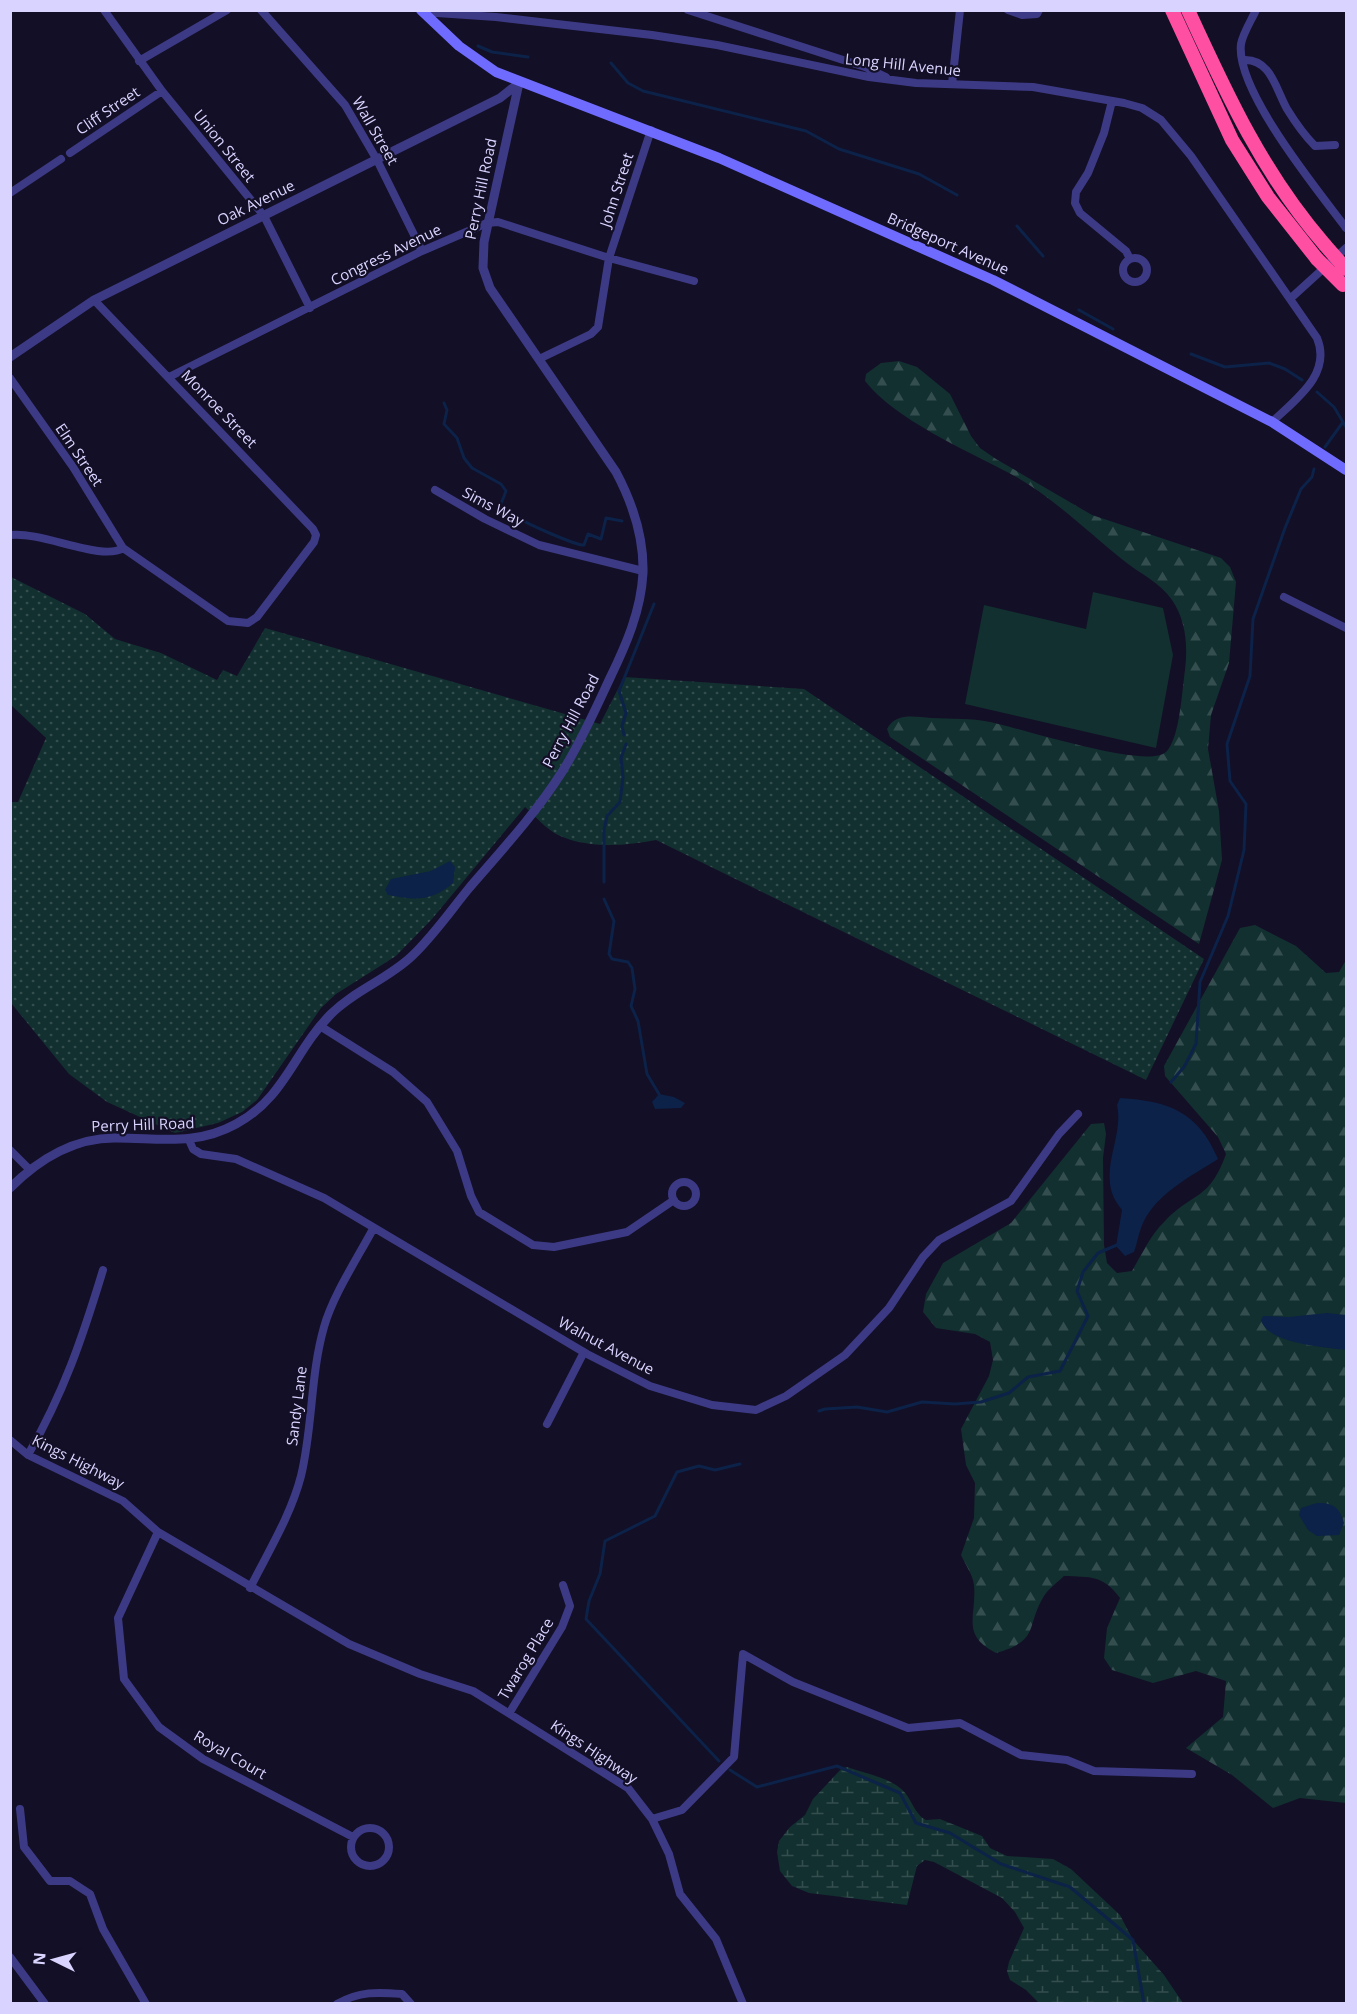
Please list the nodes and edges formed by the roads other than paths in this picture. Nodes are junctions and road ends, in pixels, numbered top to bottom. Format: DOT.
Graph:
graph roads {
  1 [pos="104,10"];
  2 [pos="227,10"];
  3 [pos="261,10"];
  4 [pos="688,10"];
  5 [pos="960,10"];
  6 [pos="1008,10"];
  7 [pos="1039,10"];
  8 [pos="1172,10"];
  9 [pos="1188,10"];
  10 [pos="1256,10"];
  11 [pos="422,11"];
  12 [pos="1243,60"];
  13 [pos="139,61"];
  14 [pos="892,80"];
  15 [pos="519,82"];
  16 [pos="952,84"];
  17 [pos="162,91"];
  18 [pos="1112,101"];
  19 [pos="651,130"];
  20 [pos="1335,145"];
  21 [pos="70,153"];
  22 [pos="61,159"];
  23 [pos="377,160"];
  24 [pos="10,193"];
  25 [pos="264,216"];
  26 [pos="487,223"];
  27 [pos="1347,228"];
  28 [pos="1347,248"];
  29 [pos="422,251"];
  30 [pos="609,258"];
  31 [pos="1130,259"];
  32 [pos="1347,269"];
  33 [pos="694,281"];
  34 [pos="1345,287"];
  35 [pos="1291,297"];
  36 [pos="94,300"];
  37 [pos="310,308"];
  38 [pos="10,357"];
  39 [pos="539,359"];
  40 [pos="169,377"];
  41 [pos="10,378"];
  42 [pos="1272,422"];
  43 [pos="1347,470"];
  44 [pos="435,490"];
  45 [pos="10,535"];
  46 [pos="123,548"];
  47 [pos="643,571"];
  48 [pos="1284,597"];
  49 [pos="1347,628"];
  50 [pos="320,1026"];
  51 [pos="1078,1114"];
  52 [pos="189,1140"];
  53 [pos="10,1150"];
  54 [pos="30,1170"];
  55 [pos="10,1188"];
  56 [pos="674,1200"];
  57 [pos="373,1229"];
  58 [pos="103,1270"];
  59 [pos="584,1352"];
  60 [pos="547,1424"];
  61 [pos="10,1440"];
  62 [pos="28,1455"];
  63 [pos="158,1532"];
  64 [pos="563,1585"];
  65 [pos="250,1588"];
  66 [pos="510,1712"];
  67 [pos="1192,1774"];
  68 [pos="20,1809"];
  69 [pos="652,1819"];
  70 [pos="354,1837"];
  71 [pos="10,1957"];
  72 [pos="45,2004"];
  73 [pos="146,2004"];
  74 [pos="337,2004"];
  75 [pos="411,2004"];
  76 [pos="743,2004"];
  1 -- 13 [label="street, Union Street"];
  2 -- 13 [label="street"];
  3 -- 23 [label="street, Wall Street"];
  4 -- 14 [label="street"];
  5 -- 16 [label="street"];
  6 -- 7 [label="street"];
  8 -- 34 [label="highway, bridge"];
  9 -- 32 [label="highway, bridge"];
  10 -- 12 [label="street"];
  11 -- 14 [label="street, Long Hill Avenue"];
  11 -- 15 [label="main road, Bridgeport Avenue"];
  12 -- 20 [label="street"];
  12 -- 27 [label="street"];
  13 -- 17 [label="street, Union Street"];
  14 -- 16 [label="street, Long Hill Avenue"];
  15 -- 19 [label="main road, Bridgeport Avenue"];
  15 -- 23 [label="street, Oak Avenue"];
  15 -- 26 [label="street, Perry Hill Road"];
  16 -- 18 [label="street, Long Hill Avenue"];
  17 -- 21 [label="street, Cliff Street"];
  17 -- 25 [label="street, Union Street"];
  18 -- 31 [label="street"];
  18 -- 35 [label="street, Long Hill Avenue"];
  19 -- 30 [label="street, John Street"];
  19 -- 42 [label="main road, Bridgeport Avenue"];
  22 -- 24 [label="street"];
  23 -- 25 [label="street, Oak Avenue"];
  23 -- 29 [label="street, Wall Street"];
  25 -- 36 [label="street, Oak Avenue"];
  25 -- 37 [label="street, Union Street"];
  26 -- 29 [label="street, Congress Avenue"];
  26 -- 30 [label="street"];
  26 -- 39 [label="street, Perry Hill Road"];
  28 -- 35 [label="street"];
  29 -- 37 [label="street, Congress Avenue"];
  30 -- 33 [label="street"];
  30 -- 39 [label="street, John Street"];
  35 -- 42 [label="street, Long Hill Avenue"];
  36 -- 38 [label="street, Oak Avenue"];
  36 -- 40 [label="street, Monroe Street"];
  37 -- 40 [label="street, Congress Avenue"];
  39 -- 47 [label="street, Perry Hill Road"];
  40 -- 46 [label="street, Monroe Street"];
  41 -- 46 [label="street, Elm Street"];
  42 -- 43 [label="main road, Bridgeport Avenue"];
  44 -- 47 [label="street, Sims Way"];
  45 -- 46 [label="street"];
  47 -- 50 [label="street, Perry Hill Road"];
  48 -- 49 [label="street"];
  50 -- 52 [label="street, Perry Hill Road"];
  50 -- 56 [label="street"];
  51 -- 59 [label="street, Walnut Avenue"];
  52 -- 54 [label="street, Perry Hill Road"];
  52 -- 57 [label="street, Walnut Avenue"];
  53 -- 54 [label="street"];
  54 -- 55 [label="street, Perry Hill Road"];
  57 -- 59 [label="street, Walnut Avenue"];
  57 -- 65 [label="street, Sandy Lane"];
  58 -- 62 [label="street"];
  59 -- 60 [label="street"];
  61 -- 62 [label="street, Kings Highway"];
  62 -- 63 [label="street, Kings Highway"];
  63 -- 65 [label="street, Kings Highway"];
  63 -- 70 [label="street, Royal Court"];
  64 -- 66 [label="street, Twarog Place"];
  65 -- 66 [label="street, Kings Highway"];
  66 -- 69 [label="street, Kings Highway"];
  67 -- 69 [label="street"];
  68 -- 73 [label="street"];
  69 -- 76 [label="street, Kings Highway"];
  70 -- 70 [label="street"];
  71 -- 72 [label="street"];
  74 -- 75 [label="street"];
}
